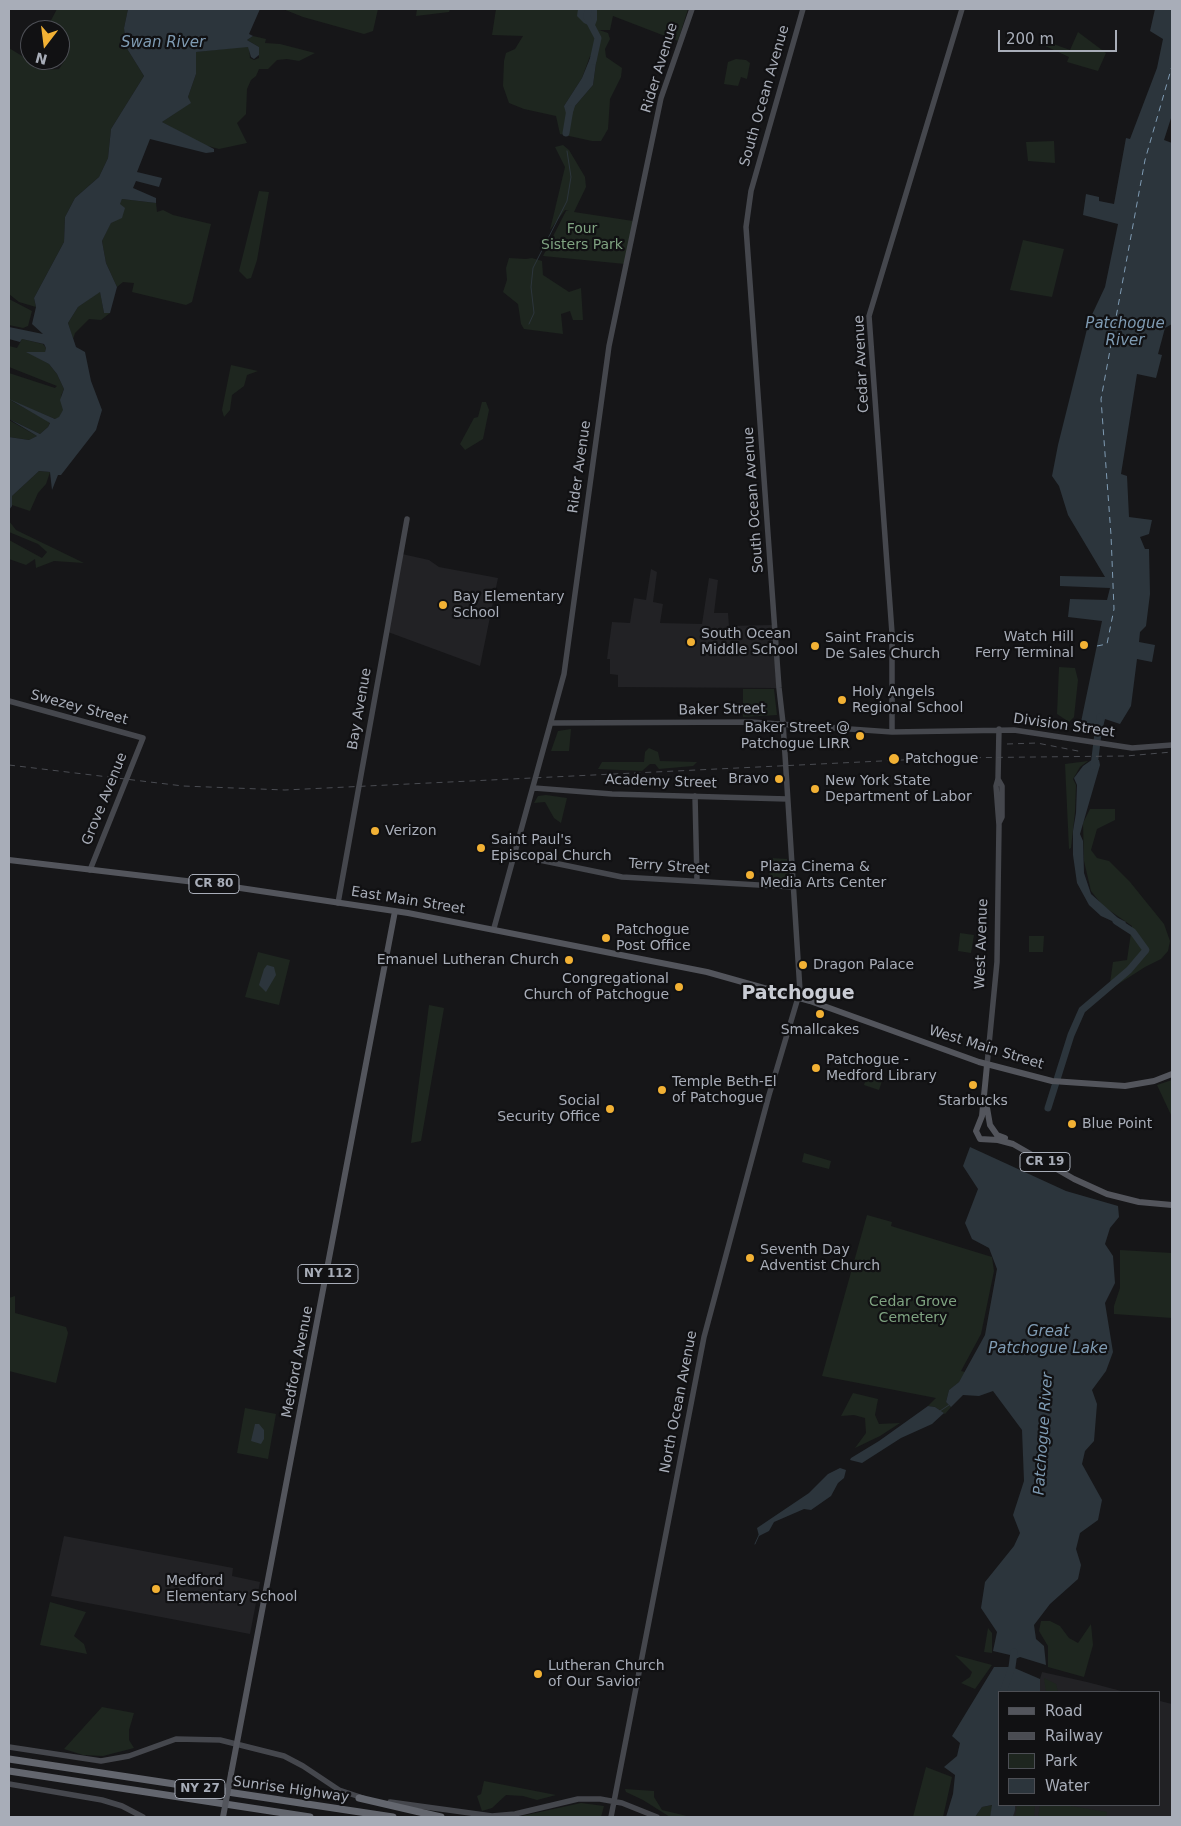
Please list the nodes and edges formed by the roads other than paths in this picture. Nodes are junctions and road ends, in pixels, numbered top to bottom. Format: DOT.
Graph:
graph roads {
  1 [pos="692,9"];
  2 [pos="803,9"];
  3 [pos="962,9"];
  4 [pos="407,519"];
  5 [pos="9,702"];
  6 [pos="552,724"];
  7 [pos="783,724"];
  8 [pos="999,729"];
  9 [pos="892,732"];
  10 [pos="143,738"];
  11 [pos="1172,745"];
  12 [pos="534,788"];
  13 [pos="695,796"];
  14 [pos="787,799"];
  15 [pos="515,855"];
  16 [pos="9,860"];
  17 [pos="90,870"];
  18 [pos="697,881"];
  19 [pos="793,888"];
  20 [pos="338,903"];
  21 [pos="395,911"];
  22 [pos="494,928"];
  23 [pos="798,997"];
  24 [pos="987,1065"];
  25 [pos="1172,1074"];
  26 [pos="984,1090"];
  27 [pos="980,1124"];
  28 [pos="992,1128"];
  29 [pos="989,1139"];
  30 [pos="1144,1201"];
  31 [pos="1172,1205"];
  32 [pos="237,1744"];
  33 [pos="9,1747"];
  34 [pos="9,1759"];
  35 [pos="9,1771"];
  36 [pos="9,1784"];
  37 [pos="359,1798"];
  38 [pos="614,1801"];
  39 [pos="143,1817"];
  40 [pos="223,1817"];
  41 [pos="310,1817"];
  42 [pos="393,1817"];
  43 [pos="441,1817"];
  44 [pos="610,1817"];
  45 [pos="657,1817"];
  1 -- 6 [label="street, Rider Avenue"];
  2 -- 7 [label="street, South Ocean Avenue"];
  3 -- 9 [label="street, Cedar Avenue"];
  4 -- 20 [label="street, Bay Avenue"];
  5 -- 10 [label="street, Swezey Street"];
  6 -- 7 [label="street, Baker Street"];
  6 -- 12 [label="street, Rider Avenue"];
  7 -- 9 [label="street, Baker Street"];
  7 -- 14 [label="street, South Ocean Avenue"];
  8 -- 9 [label="street, Division Street"];
  8 -- 11 [label="street, Division Street"];
  8 -- 24 [label="street, West Avenue"];
  10 -- 17 [label="street, Grove Avenue"];
  12 -- 13 [label="street, Academy Street"];
  12 -- 15 [label="street, Rider Avenue"];
  13 -- 14 [label="street, Academy Street"];
  13 -- 18 [label="street"];
  14 -- 19 [label="street, South Ocean Avenue"];
  15 -- 18 [label="street, Terry Street"];
  15 -- 22 [label="street, Rider Avenue"];
  16 -- 17 [label="main road, East Main Street / CR 80"];
  17 -- 20 [label="main road, East Main Street / CR 80"];
  18 -- 19 [label="street, Terry Street"];
  19 -- 23 [label="street, South Ocean Avenue"];
  20 -- 21 [label="main road, East Main Street"];
  21 -- 22 [label="main road, East Main Street"];
  21 -- 32 [label="main road, Medford Avenue / NY 112"];
  22 -- 23 [label="main road, East Main Street"];
  23 -- 24 [label="main road, West Main Street"];
  23 -- 38 [label="street, North Ocean Avenue"];
  24 -- 25 [label="main road, West Main Street"];
  24 -- 26 [label="main road"];
  26 -- 27 [label="main road"];
  26 -- 28 [label="main road"];
  27 -- 28 [label="main road, CR 19"];
  27 -- 29 [label="main road"];
  28 -- 29 [label="main road"];
  28 -- 30 [label="main road, CR 19"];
  29 -- 30 [label="main road, CR 19"];
  30 -- 31 [label="main road, CR 19"];
  32 -- 33 [label="street"];
  32 -- 37 [label="street"];
  32 -- 40 [label="main road, Medford Avenue / NY 112, bridge"];
  34 -- 42 [label="highway, Sunrise Highway / NY 27"];
  35 -- 41 [label="highway, Sunrise Highway / NY 27"];
  36 -- 39 [label="street"];
  37 -- 38 [label="street"];
  37 -- 43 [label="highway"];
  38 -- 44 [label="street, North Ocean Avenue"];
  38 -- 45 [label="street"];
}
